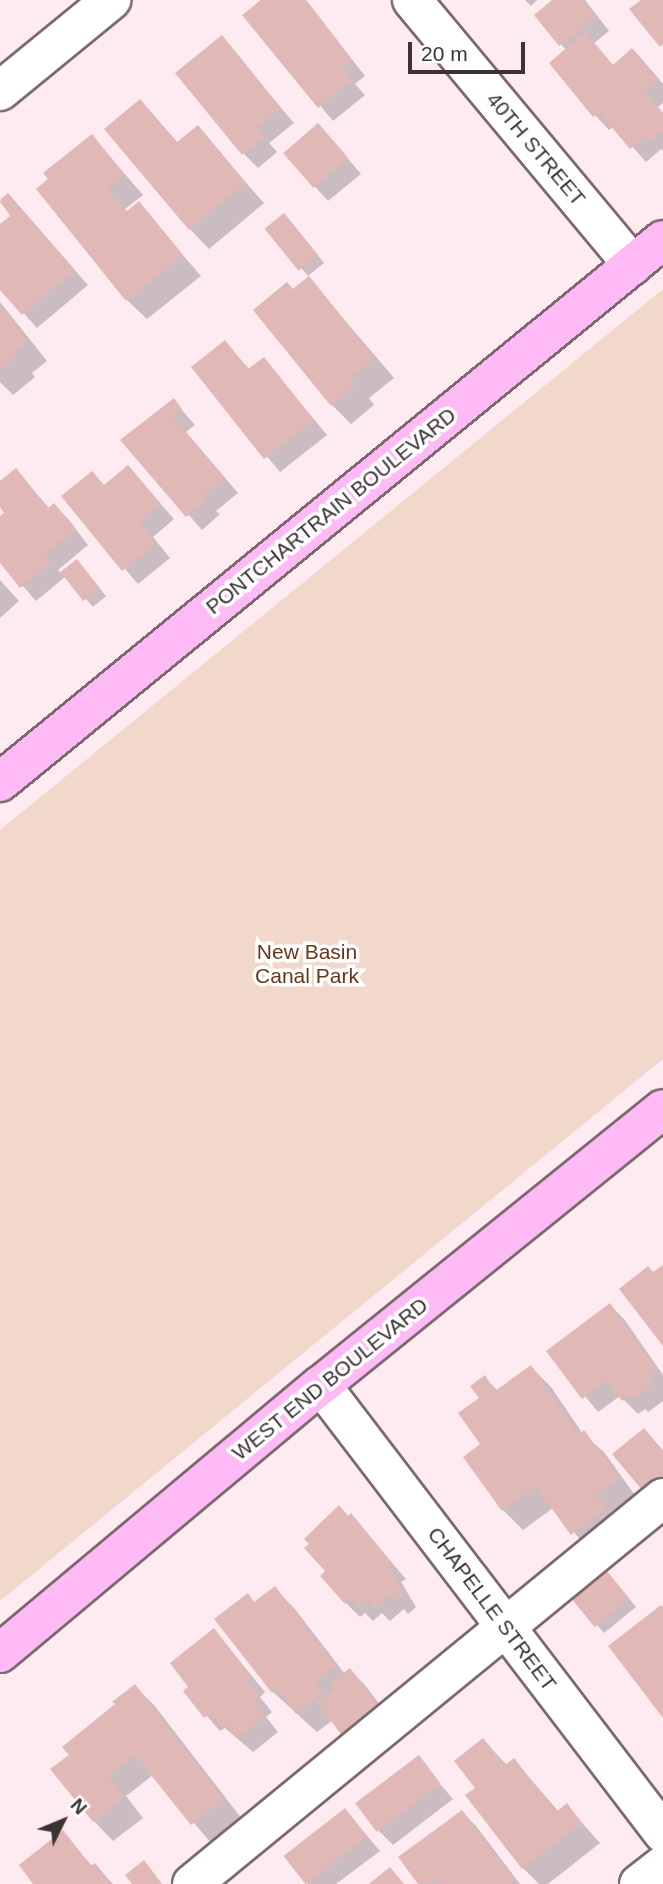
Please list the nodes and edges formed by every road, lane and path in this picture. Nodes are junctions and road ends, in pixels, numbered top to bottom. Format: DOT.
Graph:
graph roads {
  1 [pos="111,0"];
  2 [pos="412,0"];
  3 [pos="0,91"];
  4 [pos="663,240"];
  5 [pos="634,265"];
  6 [pos="0,782"];
  7 [pos="663,1109"];
  8 [pos="321,1385"];
  9 [pos="663,1498"];
  10 [pos="505,1627"];
  11 [pos="0,1653"];
  12 [pos="663,1833"];
  13 [pos="663,1865"];
  14 [pos="191,1884"];
  15 [pos="639,1884"];
  1 -- 3 [label="street"];
  2 -- 5 [label="street, 40TH STREET"];
  4 -- 5 [label="main road, PONTCHARTRAIN BOULEVARD"];
  5 -- 6 [label="main road, PONTCHARTRAIN BOULEVARD"];
  7 -- 8 [label="main road, WEST END BOULEVARD"];
  8 -- 10 [label="street, CHAPELLE STREET"];
  8 -- 11 [label="main road, WEST END BOULEVARD"];
  9 -- 10 [label="street"];
  10 -- 12 [label="street, CHAPELLE STREET"];
  10 -- 14 [label="street"];
  13 -- 15 [label="street"];
}
